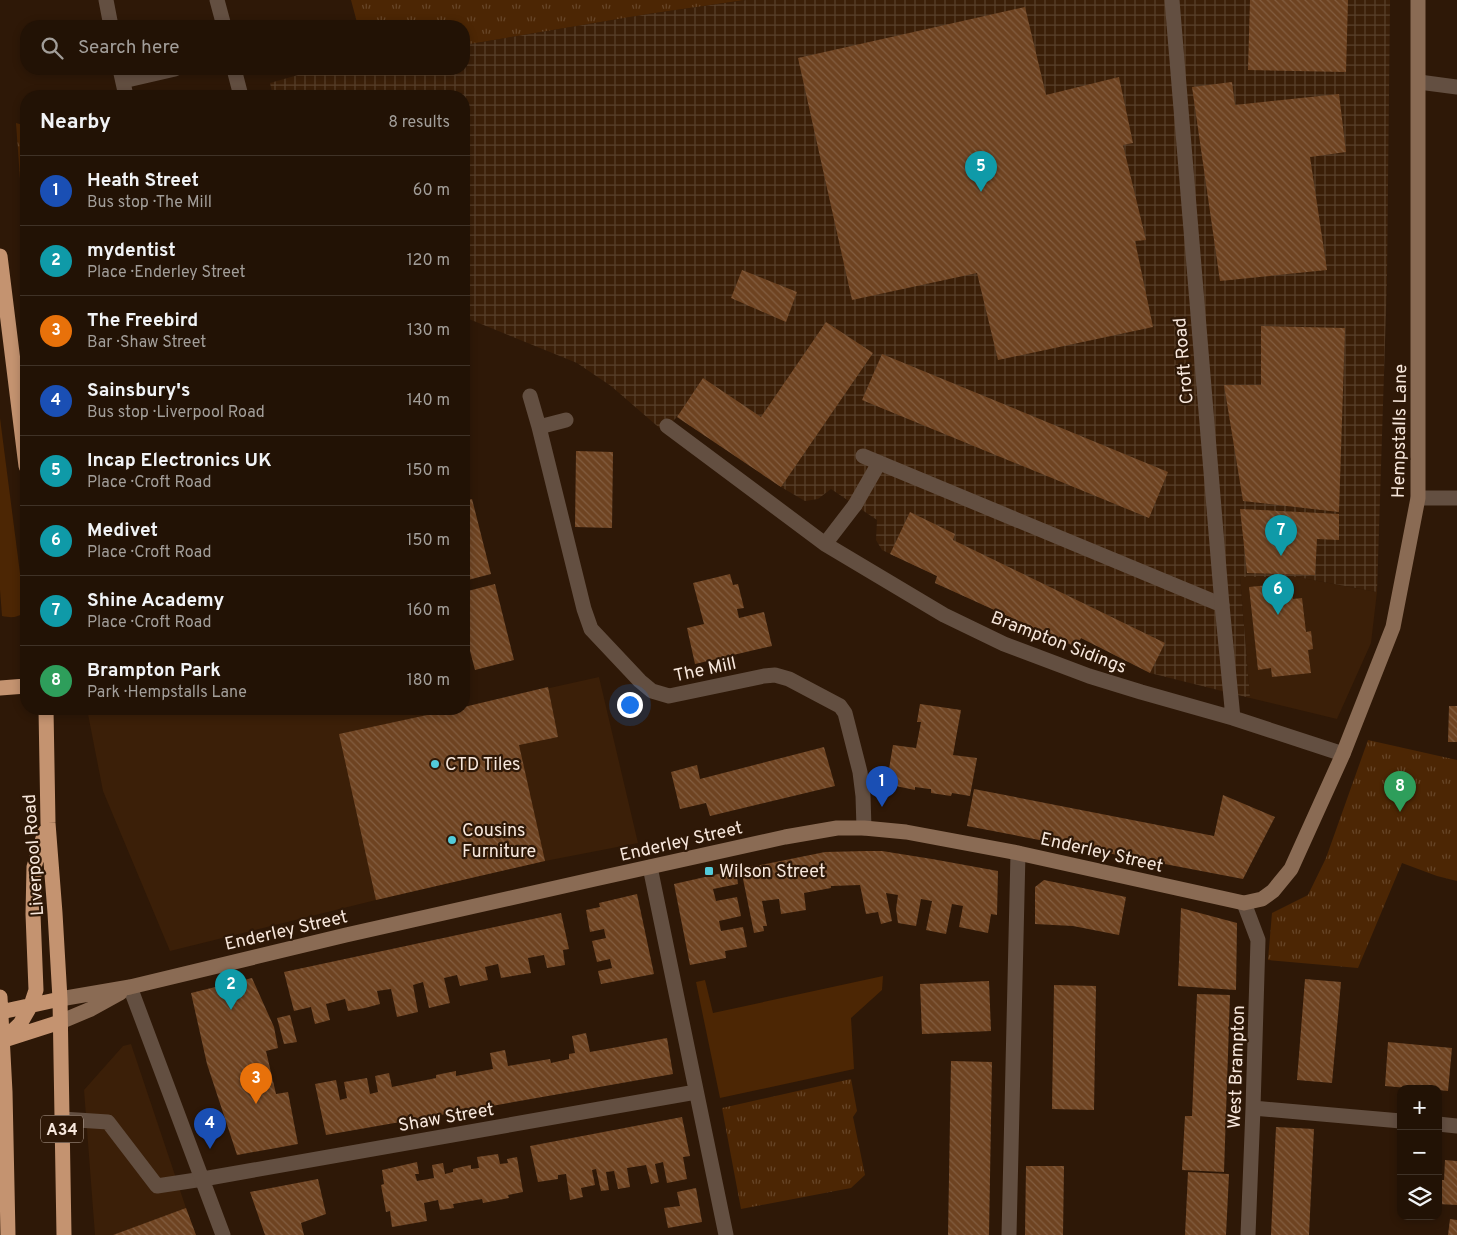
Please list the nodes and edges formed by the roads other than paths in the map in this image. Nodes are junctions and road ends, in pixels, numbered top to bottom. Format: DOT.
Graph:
graph roads {
  1 [pos="106,0"];
  2 [pos="217,0"];
  3 [pos="1172,0"];
  4 [pos="1418,0"];
  5 [pos="110,20"];
  6 [pos="222,20"];
  7 [pos="121,75"];
  8 [pos="236,75"];
  9 [pos="1419,82"];
  10 [pos="1457,87"];
  11 [pos="125,90"];
  12 [pos="239,90"];
  13 [pos="0,256"];
  14 [pos="0,261"];
  15 [pos="20,371"];
  16 [pos="530,396"];
  17 [pos="566,420"];
  18 [pos="667,426"];
  19 [pos="538,427"];
  20 [pos="862,456"];
  21 [pos="879,463"];
  22 [pos="1418,498"];
  23 [pos="1457,498"];
  24 [pos="825,544"];
  25 [pos="1222,605"];
  26 [pos="20,686"];
  27 [pos="0,688"];
  28 [pos="46,715"];
  29 [pos="1233,718"];
  30 [pos="1343,754"];
  31 [pos="48,823"];
  32 [pos="864,828"];
  33 [pos="1018,853"];
  34 [pos="650,867"];
  35 [pos="1244,903"];
  36 [pos="130,987"];
  37 [pos="0,997"];
  38 [pos="60,999"];
  39 [pos="31,1005"];
  40 [pos="0,1012"];
  41 [pos="60,1022"];
  42 [pos="1,1041"];
  43 [pos="696,1092"];
  44 [pos="1253,1108"];
  45 [pos="62,1119"];
  46 [pos="1397,1121"];
  47 [pos="1442,1124"];
  48 [pos="1457,1126"];
  49 [pos="3,1143"];
  50 [pos="203,1179"];
  51 [pos="8,1235"];
  52 [pos="64,1235"];
  53 [pos="223,1235"];
  54 [pos="726,1235"];
  55 [pos="1009,1235"];
  56 [pos="1248,1235"];
  1 -- 5 [label="street"];
  2 -- 6 [label="street"];
  3 -- 25 [label="street, Croft Road"];
  4 -- 9 [label="street, Hempstalls Lane"];
  7 -- 11 [label="street"];
  8 -- 12 [label="street"];
  9 -- 10 [label="street"];
  9 -- 22 [label="street, Hempstalls Lane"];
  13 -- 14 [label="highway"];
  14 -- 15 [label="highway"];
  16 -- 19 [label="street, The Mill"];
  17 -- 19 [label="street"];
  18 -- 24 [label="street, Brampton Sidings"];
  19 -- 32 [label="street, The Mill"];
  20 -- 21 [label="street"];
  21 -- 24 [label="street"];
  21 -- 25 [label="street"];
  22 -- 23 [label="street"];
  22 -- 30 [label="street, Hempstalls Lane"];
  24 -- 29 [label="street, Brampton Sidings"];
  25 -- 29 [label="street, Croft Road"];
  26 -- 27 [label="highway"];
  28 -- 31 [label="highway, Liverpool Road / A34"];
  29 -- 30 [label="street, Brampton Sidings"];
  30 -- 35 [label="street, Hempstalls Lane"];
  31 -- 38 [label="highway, Liverpool Road / A34"];
  31 -- 39 [label="highway"];
  32 -- 33 [label="street, Enderley Street"];
  32 -- 34 [label="street, Enderley Street"];
  33 -- 35 [label="street, Enderley Street"];
  33 -- 55 [label="street"];
  34 -- 36 [label="street, Enderley Street"];
  34 -- 43 [label="street"];
  35 -- 44 [label="street, West Brampton"];
  36 -- 38 [label="street, Enderley Street"];
  36 -- 41 [label="street, Enderley Street"];
  36 -- 50 [label="street"];
  37 -- 40 [label="highway"];
  38 -- 39 [label="highway"];
  38 -- 41 [label="highway, A34"];
  39 -- 40 [label="highway"];
  39 -- 42 [label="highway"];
  40 -- 42 [label="highway"];
  41 -- 42 [label="highway"];
  41 -- 45 [label="highway, A34"];
  42 -- 49 [label="highway"];
  43 -- 50 [label="street, Shaw Street"];
  43 -- 54 [label="street"];
  44 -- 46 [label="street"];
  44 -- 56 [label="street, West Brampton"];
  45 -- 50 [label="street, Shaw Street"];
  45 -- 52 [label="highway, A34"];
  47 -- 48 [label="street"];
  49 -- 51 [label="highway"];
  50 -- 53 [label="street"];
}
